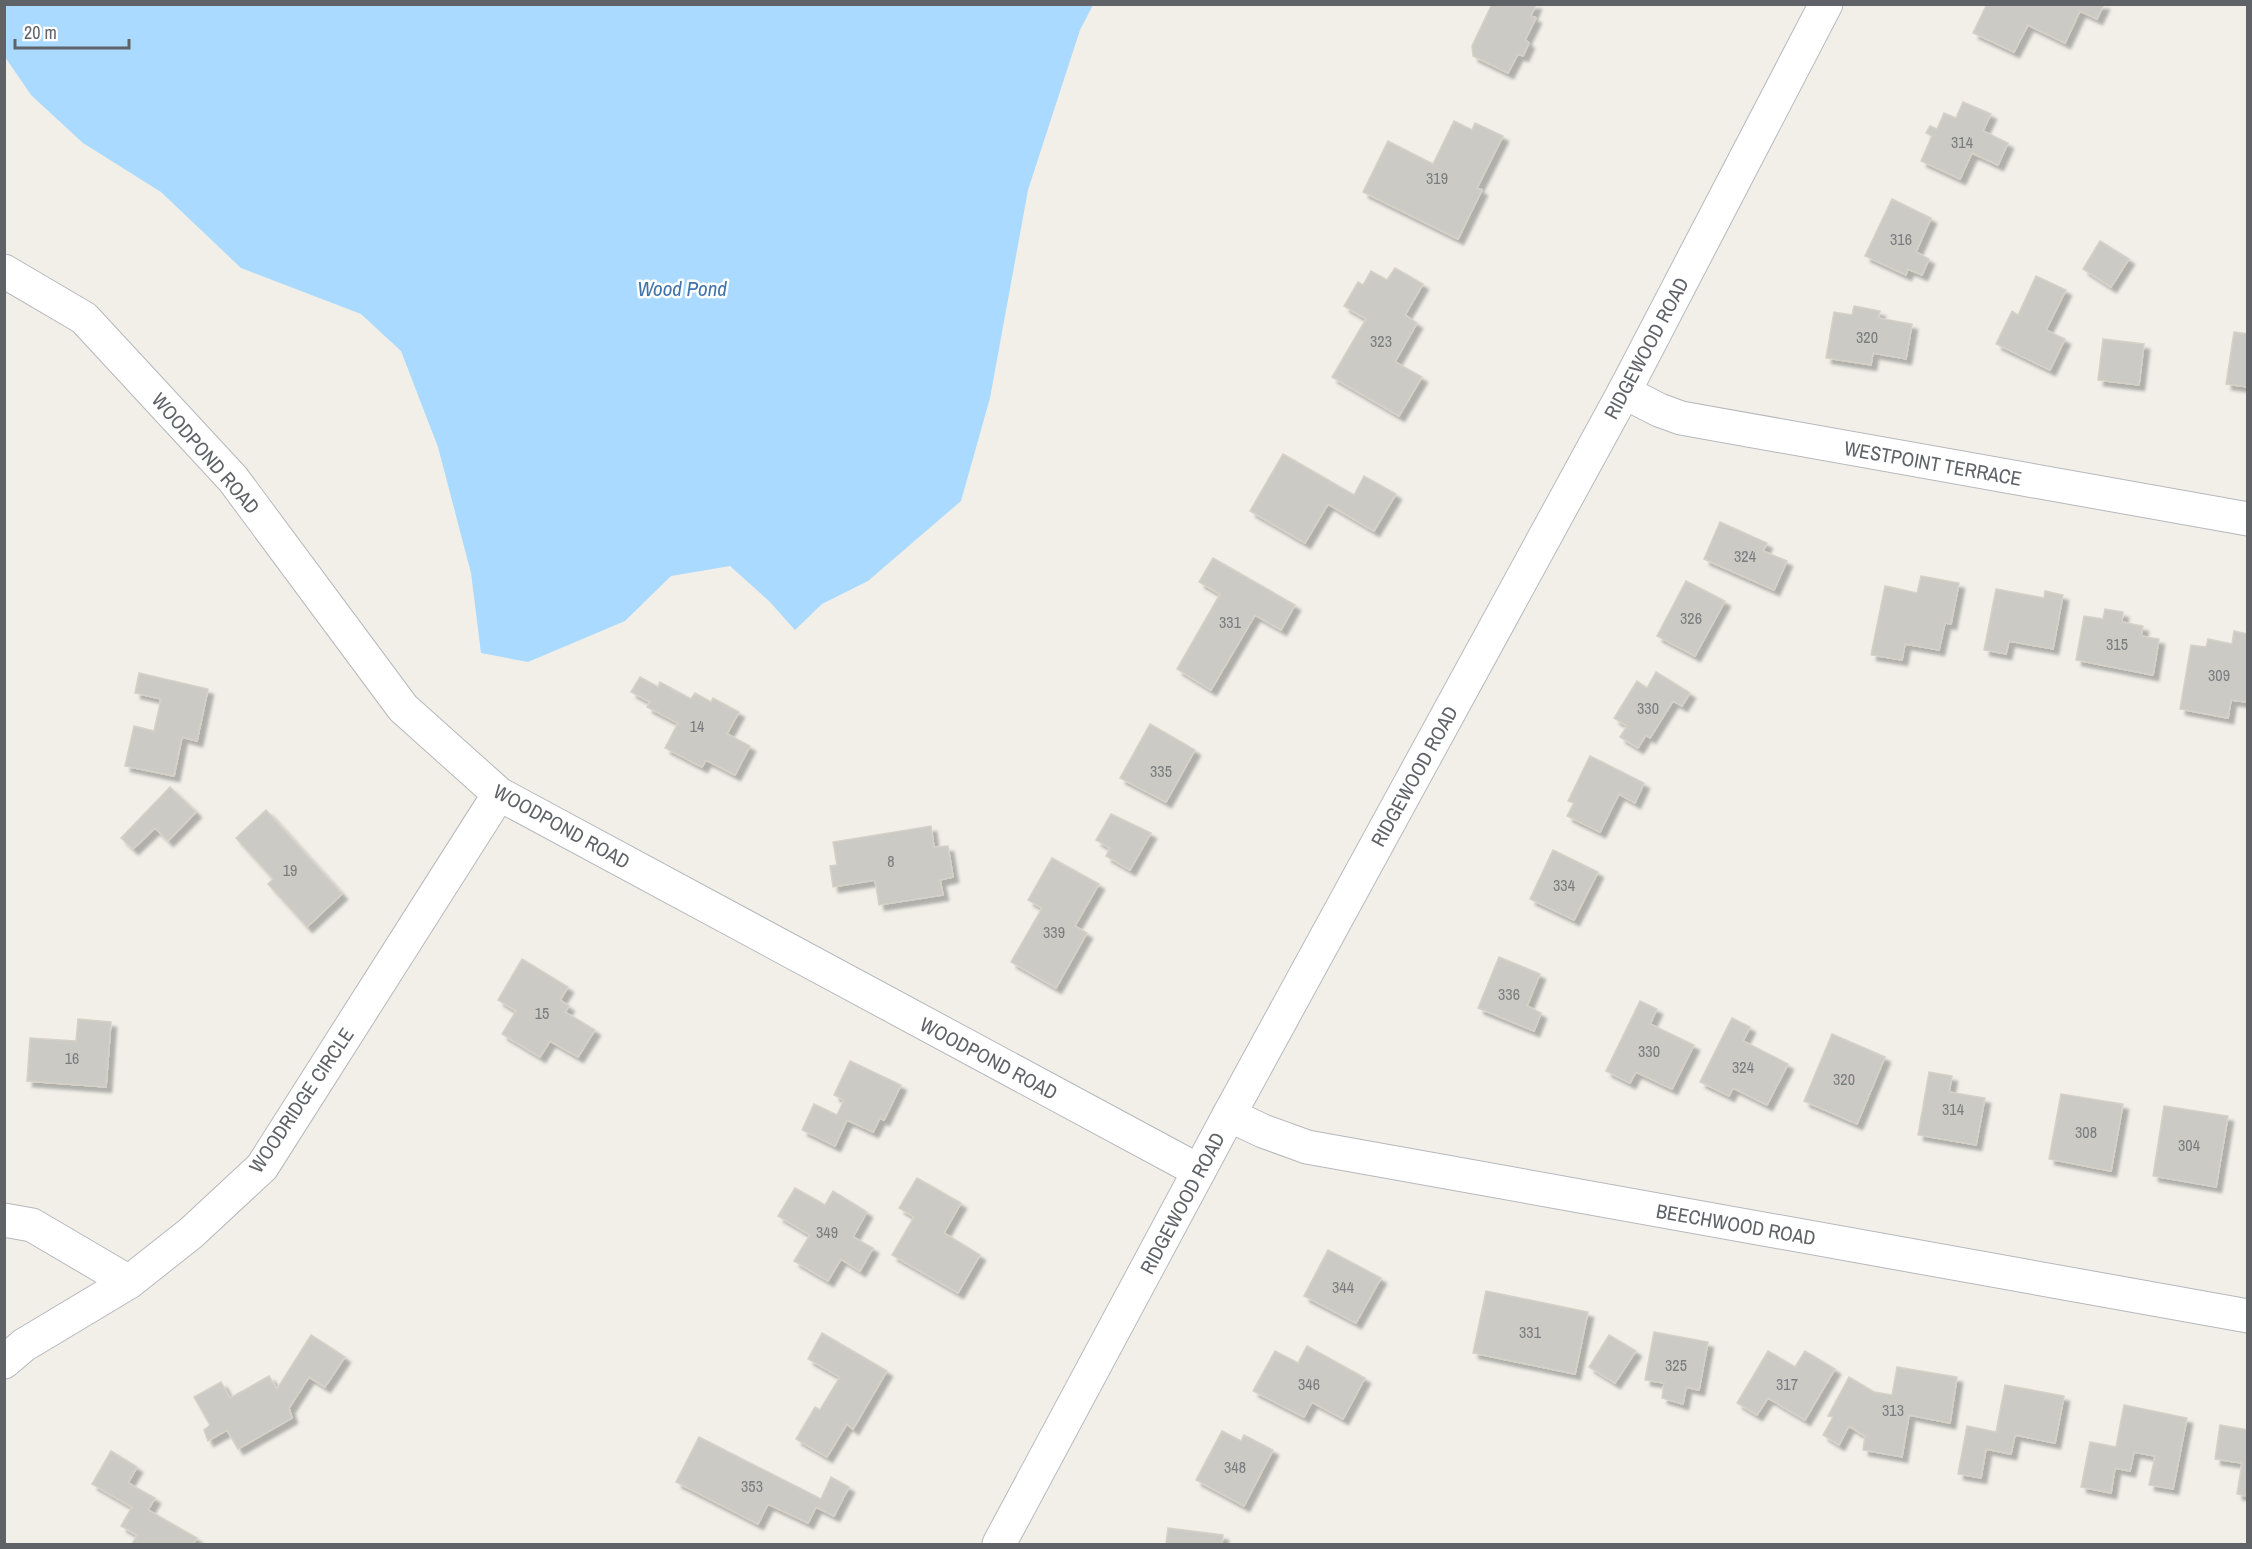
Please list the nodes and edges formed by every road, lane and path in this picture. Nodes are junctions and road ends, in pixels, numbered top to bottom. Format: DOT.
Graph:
graph roads {
  1 [pos="1826,4"];
  2 [pos="4,271"];
  3 [pos="1623,392"];
  4 [pos="2247,519"];
  5 [pos="499,794"];
  6 [pos="1229,1115"];
  7 [pos="1199,1171"];
  8 [pos="4,1220"];
  9 [pos="129,1282"];
  10 [pos="2247,1316"];
  11 [pos="4,1362"];
  12 [pos="999,1545"];
  1 -- 3 [label="street, RIDGEWOOD ROAD"];
  2 -- 5 [label="street, WOODPOND ROAD"];
  3 -- 4 [label="street, WESTPOINT TERRACE"];
  3 -- 6 [label="street, RIDGEWOOD ROAD"];
  5 -- 7 [label="street, WOODPOND ROAD"];
  5 -- 9 [label="street, WOODRIDGE CIRCLE"];
  6 -- 7 [label="street, RIDGEWOOD ROAD"];
  6 -- 10 [label="street, BEECHWOOD ROAD"];
  7 -- 12 [label="street, RIDGEWOOD ROAD"];
  8 -- 9 [label="street"];
  9 -- 11 [label="street, WOODRIDGE CIRCLE"];
}
